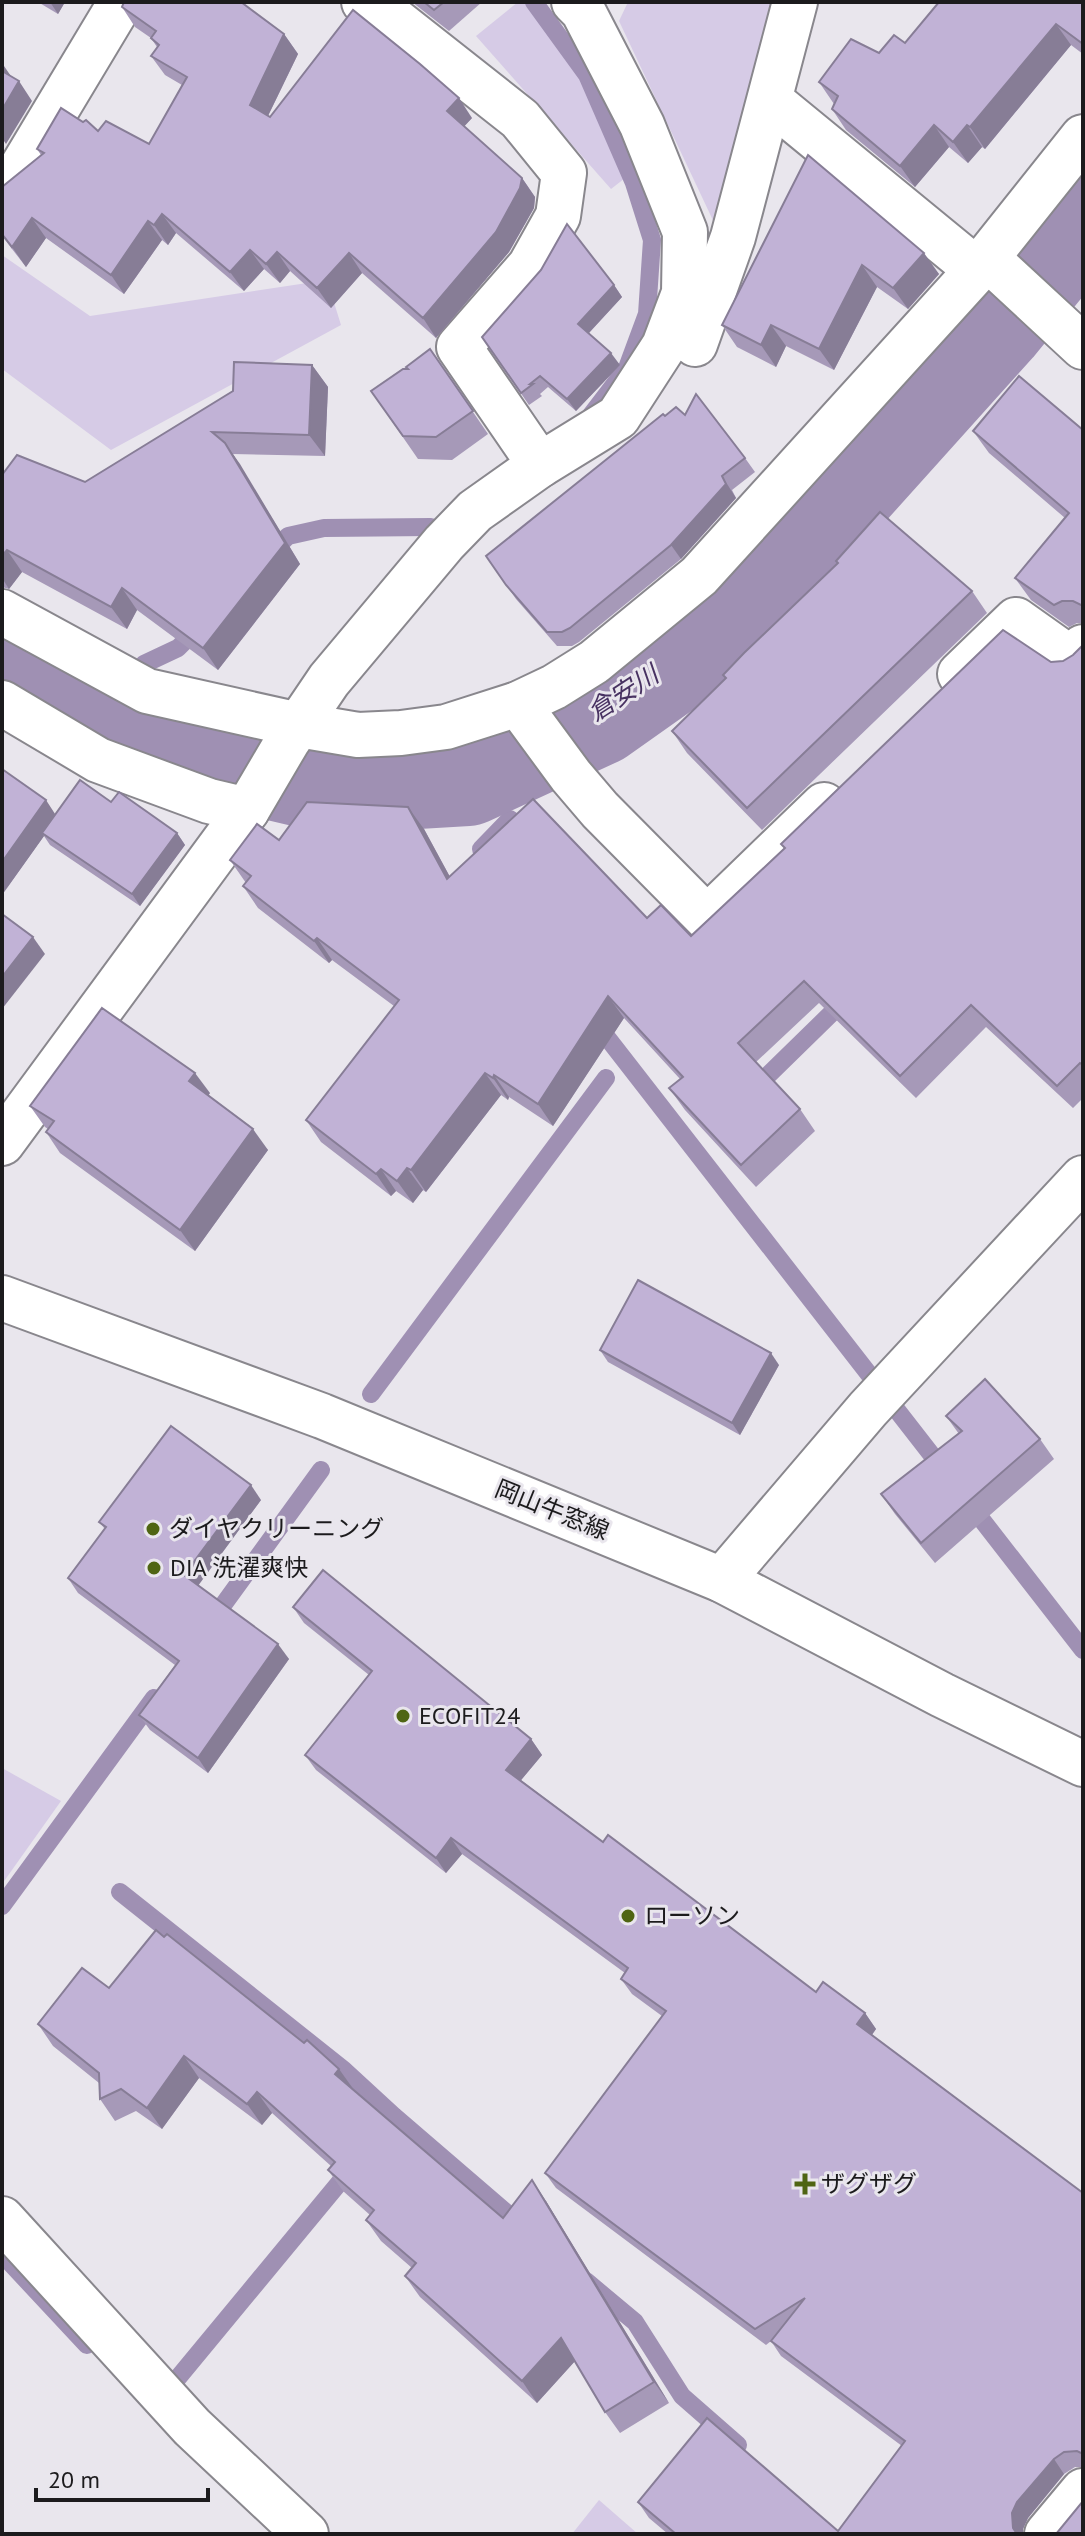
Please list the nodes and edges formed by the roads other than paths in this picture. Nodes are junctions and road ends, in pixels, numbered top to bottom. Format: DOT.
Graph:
graph roads {
  1 [pos="121,2"];
  2 [pos="364,2"];
  3 [pos="795,2"];
  4 [pos="582,5"];
  5 [pos="771,101"];
  6 [pos="1083,137"];
  7 [pos="2,180"];
  8 [pos="988,267"];
  9 [pos="1083,347"];
  10 [pos="618,417"];
  11 [pos="540,465"];
  12 [pos="2,612"];
  13 [pos="1083,647"];
  14 [pos="936,697"];
  15 [pos="2,703"];
  16 [pos="523,711"];
  17 [pos="293,734"];
  18 [pos="856,774"];
  19 [pos="254,799"];
  20 [pos="2,1143"];
  21 [pos="1083,1178"];
  22 [pos="2,1298"];
  23 [pos="722,1580"];
  24 [pos="1083,1764"];
  25 [pos="2,2219"];
  26 [pos="1083,2491"];
  27 [pos="306,2534"];
  28 [pos="1047,2534"];
  1 -- 7 [label="street"];
  2 -- 11 [label="street"];
  3 -- 5 [label="street"];
  4 -- 10 [label="street"];
  5 -- 8 [label="street"];
  5 -- 10 [label="street"];
  6 -- 8 [label="street"];
  8 -- 9 [label="street"];
  8 -- 16 [label="street"];
  10 -- 11 [label="street"];
  11 -- 17 [label="street"];
  12 -- 17 [label="street"];
  13 -- 14 [label="street"];
  15 -- 19 [label="street"];
  16 -- 17 [label="street"];
  16 -- 18 [label="street"];
  17 -- 19 [label="street"];
  19 -- 20 [label="street"];
  21 -- 23 [label="street"];
  22 -- 23 [label="street, 岡山牛窓線"];
  23 -- 24 [label="street, 岡山牛窓線"];
  25 -- 27 [label="street"];
  26 -- 28 [label="street"];
}
